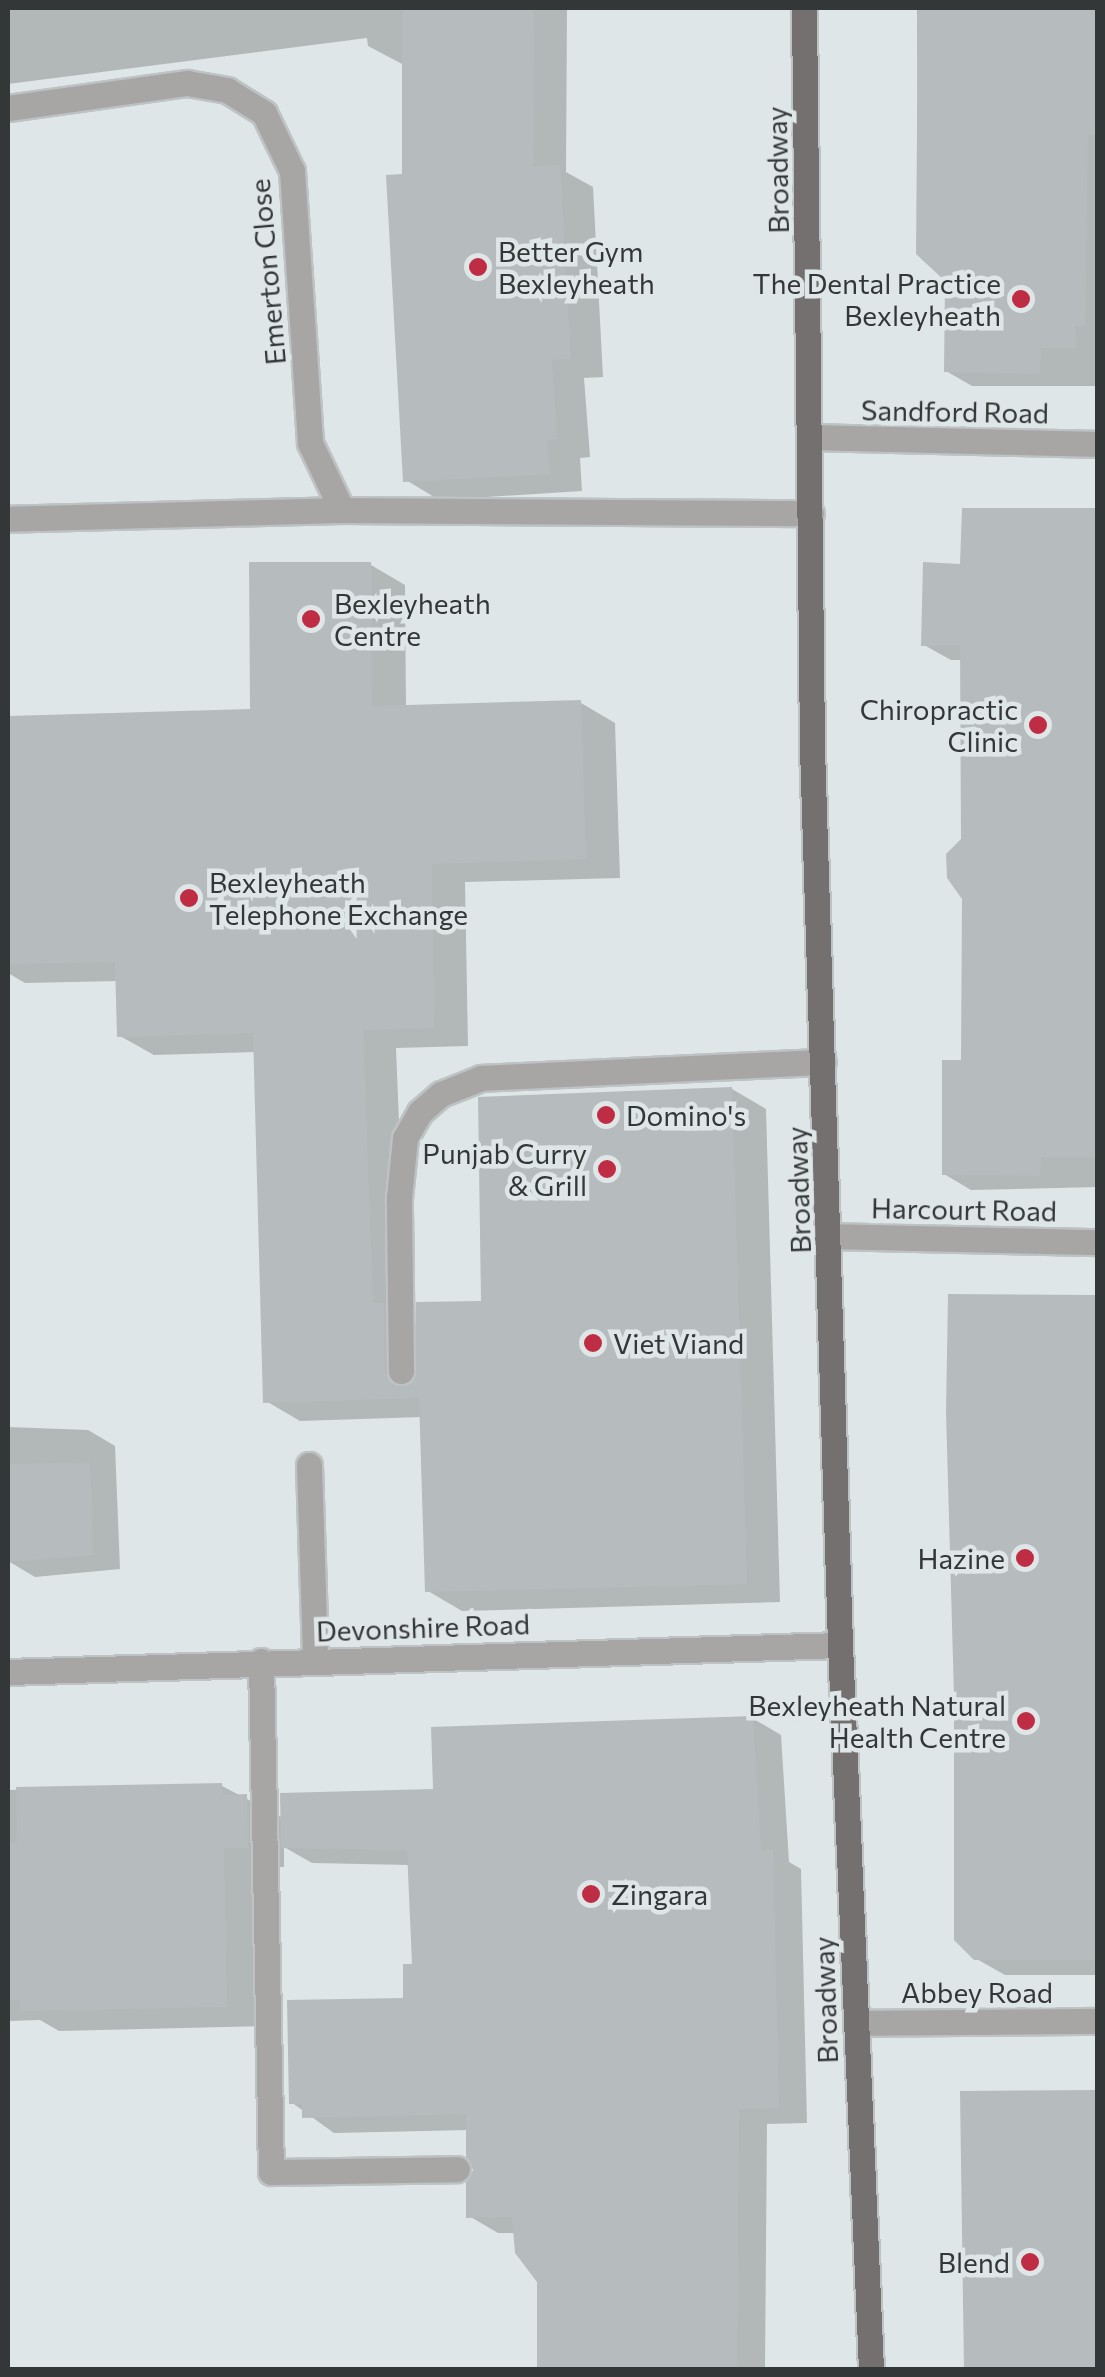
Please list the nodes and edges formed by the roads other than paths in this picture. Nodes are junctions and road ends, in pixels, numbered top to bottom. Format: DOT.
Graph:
graph roads {
  1 [pos="804,8"];
  2 [pos="8,108"];
  3 [pos="810,437"];
  4 [pos="1098,444"];
  5 [pos="342,510"];
  6 [pos="811,512"];
  7 [pos="8,519"];
  8 [pos="823,1062"];
  9 [pos="829,1236"];
  10 [pos="1098,1242"];
  11 [pos="401,1371"];
  12 [pos="309,1465"];
  13 [pos="840,1645"];
  14 [pos="315,1660"];
  15 [pos="261,1662"];
  16 [pos="8,1672"];
  17 [pos="1098,2021"];
  18 [pos="856,2023"];
  19 [pos="457,2169"];
  20 [pos="871,2370"];
  1 -- 3 [label="main road, Broadway"];
  2 -- 5 [label="street, Emerton Close"];
  3 -- 4 [label="street, Sandford Road"];
  3 -- 6 [label="main road, Broadway"];
  5 -- 6 [label="street"];
  5 -- 7 [label="street"];
  6 -- 8 [label="main road, Broadway"];
  8 -- 9 [label="main road, Broadway"];
  8 -- 11 [label="street"];
  9 -- 10 [label="street, Harcourt Road"];
  9 -- 13 [label="main road, Broadway"];
  12 -- 14 [label="street"];
  13 -- 14 [label="street, Devonshire Road"];
  13 -- 18 [label="main road, Broadway"];
  14 -- 15 [label="street, Devonshire Road"];
  15 -- 16 [label="street, Devonshire Road"];
  15 -- 19 [label="street"];
  17 -- 18 [label="street, Abbey Road"];
  18 -- 20 [label="main road, Broadway"];
}
